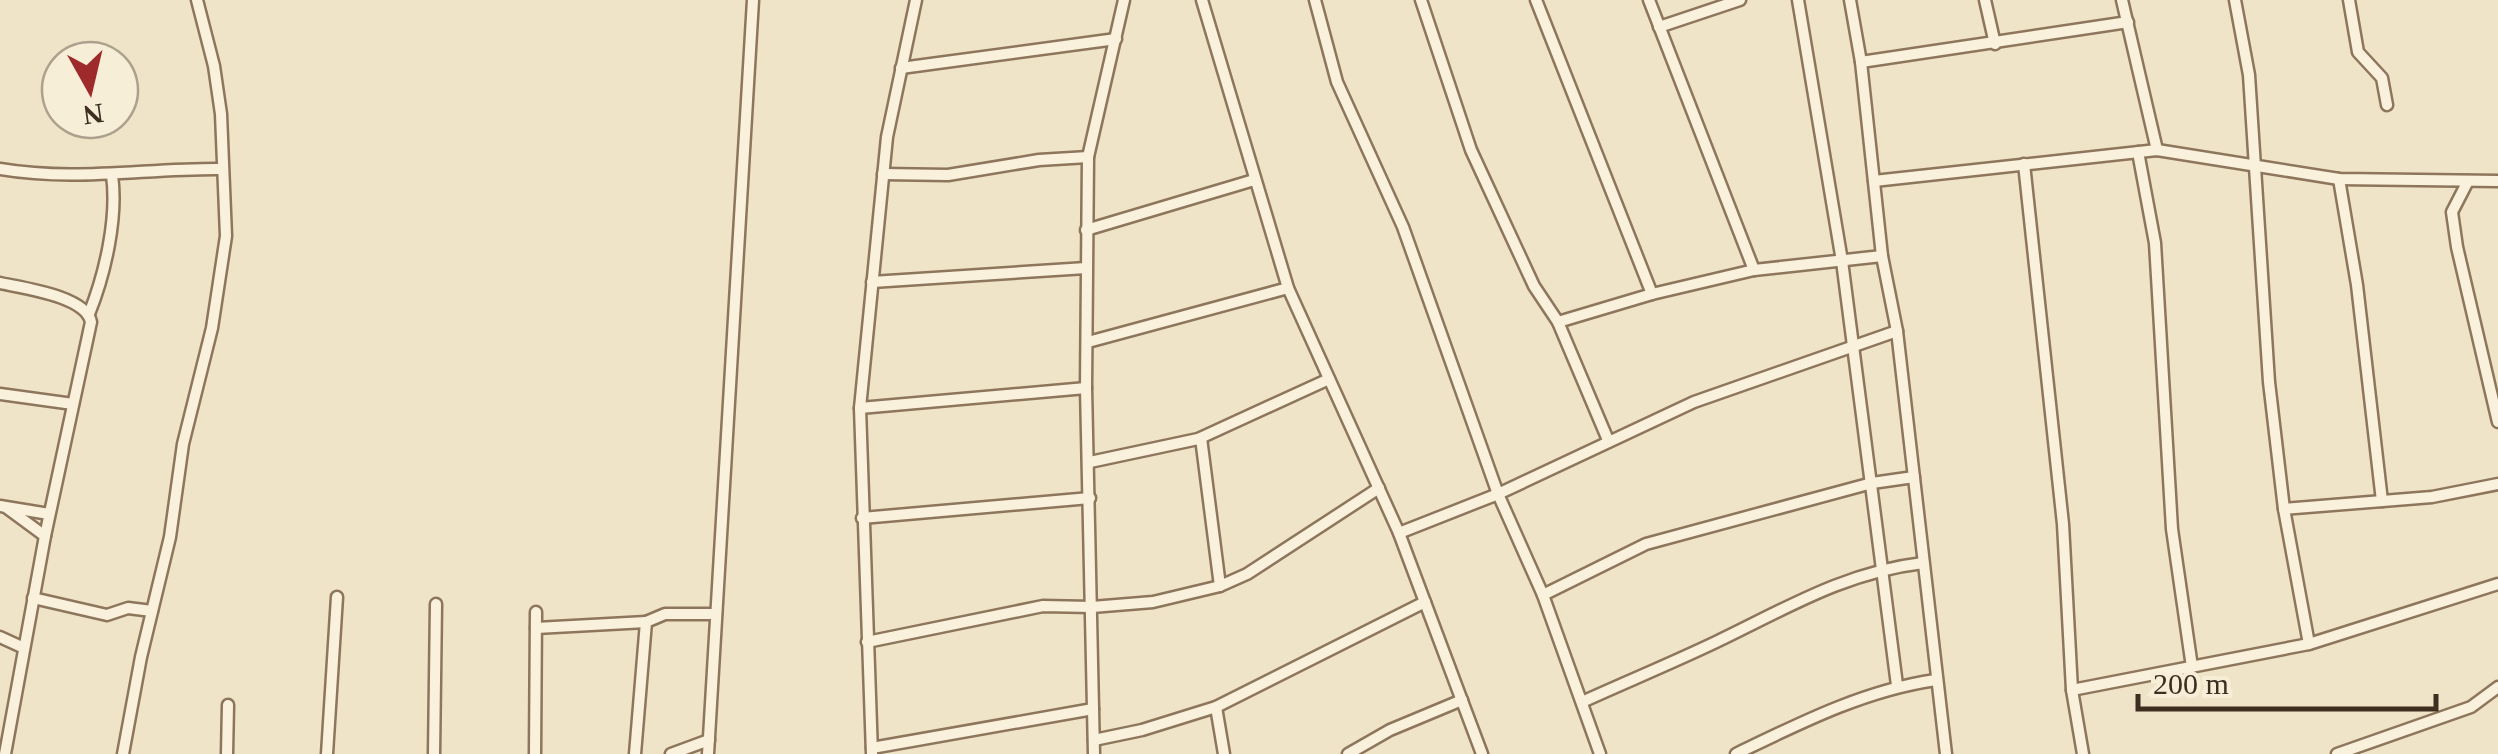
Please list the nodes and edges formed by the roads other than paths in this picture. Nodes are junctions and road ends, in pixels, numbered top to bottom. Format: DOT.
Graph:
graph roads {
  1 [pos="196,0"];
  2 [pos="753,0"];
  3 [pos="916,0"];
  4 [pos="1124,0"];
  5 [pos="1202,0"];
  6 [pos="1315,0"];
  7 [pos="1421,0"];
  8 [pos="1536,0"];
  9 [pos="1649,0"];
  10 [pos="1740,0"];
  11 [pos="1798,0"];
  12 [pos="1850,0"];
  13 [pos="1986,0"];
  14 [pos="2122,0"];
  15 [pos="2235,0"];
  16 [pos="2350,0"];
  17 [pos="2128,22"];
  18 [pos="1659,27"];
  19 [pos="1116,40"];
  20 [pos="1995,44"];
  21 [pos="1862,62"];
  22 [pos="901,68"];
  23 [pos="2387,105"];
  24 [pos="2157,150"];
  25 [pos="2138,152"];
  26 [pos="1088,157"];
  27 [pos="2024,164"];
  28 [pos="2255,165"];
  29 [pos="0,169"];
  30 [pos="222,169"];
  31 [pos="884,174"];
  32 [pos="112,175"];
  33 [pos="2339,179"];
  34 [pos="1254,180"];
  35 [pos="1874,181"];
  36 [pos="2498,181"];
  37 [pos="2468,182"];
  38 [pos="1086,230"];
  39 [pos="1882,256"];
  40 [pos="1842,261"];
  41 [pos="1086,268"];
  42 [pos="1754,270"];
  43 [pos="872,282"];
  44 [pos="0,283"];
  45 [pos="1288,288"];
  46 [pos="1652,294"];
  47 [pos="89,314"];
  48 [pos="1558,322"];
  49 [pos="1898,331"];
  50 [pos="1088,342"];
  51 [pos="1853,345"];
  52 [pos="1330,380"];
  53 [pos="1086,388"];
  54 [pos="0,394"];
  55 [pos="73,404"];
  56 [pos="860,408"];
  57 [pos="2498,422"];
  58 [pos="1200,438"];
  59 [pos="1608,440"];
  60 [pos="1090,462"];
  61 [pos="1914,476"];
  62 [pos="1872,483"];
  63 [pos="2498,484"];
  64 [pos="1379,488"];
  65 [pos="1498,494"];
  66 [pos="1090,498"];
  67 [pos="2382,501"];
  68 [pos="3,507"];
  69 [pos="2284,510"];
  70 [pos="50,514"];
  71 [pos="862,518"];
  72 [pos="1399,533"];
  73 [pos="44,536"];
  74 [pos="1923,563"];
  75 [pos="1884,567"];
  76 [pos="2498,584"];
  77 [pos="1220,586"];
  78 [pos="1543,595"];
  79 [pos="337,596"];
  80 [pos="33,598"];
  81 [pos="1425,602"];
  82 [pos="436,604"];
  83 [pos="1092,608"];
  84 [pos="152,611"];
  85 [pos="536,612"];
  86 [pos="716,614"];
  87 [pos="646,622"];
  88 [pos="536,628"];
  89 [pos="0,637"];
  90 [pos="867,642"];
  91 [pos="2308,644"];
  92 [pos="24,648"];
  93 [pos="2192,668"];
  94 [pos="1936,680"];
  95 [pos="1898,686"];
  96 [pos="2498,687"];
  97 [pos="2072,690"];
  98 [pos="1462,700"];
  99 [pos="1582,702"];
  100 [pos="228,705"];
  101 [pos="1216,707"];
  102 [pos="1093,709"];
  103 [pos="709,740"];
  104 [pos="1094,740"];
  105 [pos="872,751"];
  106 [pos="5,754"];
  107 [pos="123,754"];
  108 [pos="227,754"];
  109 [pos="327,754"];
  110 [pos="434,754"];
  111 [pos="535,754"];
  112 [pos="635,754"];
  113 [pos="671,754"];
  114 [pos="708,754"];
  115 [pos="1094,754"];
  116 [pos="1224,754"];
  117 [pos="1348,754"];
  118 [pos="1482,754"];
  119 [pos="1600,754"];
  120 [pos="1736,754"];
  121 [pos="1946,754"];
  122 [pos="2083,754"];
  123 [pos="2338,754"];
  1 -- 30 [label="street"];
  2 -- 86 [label="street"];
  3 -- 22 [label="street"];
  4 -- 19 [label="street"];
  5 -- 34 [label="street"];
  6 -- 65 [label="street"];
  7 -- 48 [label="street"];
  8 -- 46 [label="street"];
  9 -- 18 [label="street"];
  10 -- 18 [label="street"];
  11 -- 40 [label="street"];
  12 -- 21 [label="street"];
  13 -- 20 [label="street"];
  14 -- 17 [label="street"];
  15 -- 28 [label="street"];
  16 -- 23 [label="street"];
  17 -- 20 [label="street"];
  17 -- 24 [label="street"];
  18 -- 42 [label="street"];
  19 -- 22 [label="street"];
  19 -- 26 [label="street"];
  20 -- 21 [label="street"];
  21 -- 35 [label="street"];
  22 -- 31 [label="street"];
  24 -- 25 [label="street"];
  24 -- 28 [label="street"];
  25 -- 27 [label="street"];
  25 -- 93 [label="street"];
  26 -- 31 [label="street"];
  26 -- 38 [label="street"];
  27 -- 35 [label="street"];
  27 -- 97 [label="street"];
  28 -- 33 [label="street"];
  28 -- 69 [label="street"];
  29 -- 32 [label="street"];
  30 -- 32 [label="street"];
  30 -- 84 [label="street"];
  31 -- 43 [label="street"];
  32 -- 47 [label="street"];
  33 -- 37 [label="street"];
  33 -- 67 [label="street"];
  34 -- 38 [label="street"];
  34 -- 45 [label="street"];
  35 -- 39 [label="street"];
  36 -- 37 [label="street"];
  37 -- 57 [label="street"];
  38 -- 41 [label="street"];
  39 -- 40 [label="street"];
  39 -- 49 [label="street"];
  40 -- 42 [label="street"];
  40 -- 51 [label="street"];
  41 -- 43 [label="street"];
  41 -- 50 [label="street"];
  42 -- 46 [label="street"];
  43 -- 56 [label="street"];
  44 -- 47 [label="street"];
  45 -- 50 [label="street"];
  45 -- 52 [label="street"];
  46 -- 48 [label="street"];
  47 -- 55 [label="street"];
  48 -- 59 [label="street"];
  49 -- 51 [label="street"];
  49 -- 61 [label="street"];
  50 -- 53 [label="street"];
  51 -- 59 [label="street"];
  51 -- 62 [label="street"];
  52 -- 58 [label="street"];
  52 -- 64 [label="street"];
  53 -- 56 [label="street"];
  53 -- 60 [label="street"];
  54 -- 55 [label="street"];
  55 -- 70 [label="street"];
  56 -- 71 [label="street"];
  58 -- 60 [label="street"];
  58 -- 77 [label="street"];
  59 -- 65 [label="street"];
  60 -- 66 [label="street"];
  61 -- 62 [label="street"];
  61 -- 74 [label="street"];
  62 -- 75 [label="street"];
  62 -- 78 [label="street"];
  63 -- 67 [label="street"];
  64 -- 72 [label="street"];
  64 -- 77 [label="street"];
  65 -- 72 [label="street"];
  65 -- 78 [label="street"];
  66 -- 71 [label="street"];
  66 -- 83 [label="street"];
  67 -- 69 [label="street"];
  68 -- 70 [label="street"];
  68 -- 73 [label="street"];
  69 -- 91 [label="street"];
  70 -- 73 [label="street"];
  71 -- 90 [label="street"];
  72 -- 81 [label="street"];
  73 -- 80 [label="street"];
  74 -- 75 [label="street"];
  74 -- 94 [label="street"];
  75 -- 95 [label="street"];
  75 -- 99 [label="street"];
  76 -- 91 [label="street"];
  77 -- 83 [label="street"];
  78 -- 99 [label="street"];
  79 -- 109 [label="street"];
  80 -- 84 [label="street"];
  80 -- 92 [label="street"];
  81 -- 98 [label="street"];
  81 -- 101 [label="street"];
  82 -- 110 [label="street"];
  83 -- 90 [label="street"];
  83 -- 102 [label="street"];
  84 -- 107 [label="street"];
  85 -- 88 [label="street"];
  86 -- 87 [label="street"];
  86 -- 103 [label="street"];
  87 -- 88 [label="street"];
  87 -- 112 [label="street"];
  88 -- 111 [label="street"];
  89 -- 92 [label="street"];
  90 -- 105 [label="street"];
  91 -- 93 [label="street"];
  92 -- 106 [label="street"];
  93 -- 97 [label="street"];
  94 -- 95 [label="street"];
  94 -- 121 [label="street"];
  95 -- 120 [label="street"];
  96 -- 123 [label="street"];
  97 -- 122 [label="street"];
  98 -- 117 [label="street"];
  98 -- 118 [label="street"];
  99 -- 119 [label="street"];
  100 -- 108 [label="street"];
  101 -- 104 [label="street"];
  101 -- 116 [label="street"];
  102 -- 104 [label="street"];
  102 -- 105 [label="street"];
  103 -- 113 [label="street"];
  103 -- 114 [label="street"];
  104 -- 115 [label="street"];
}
